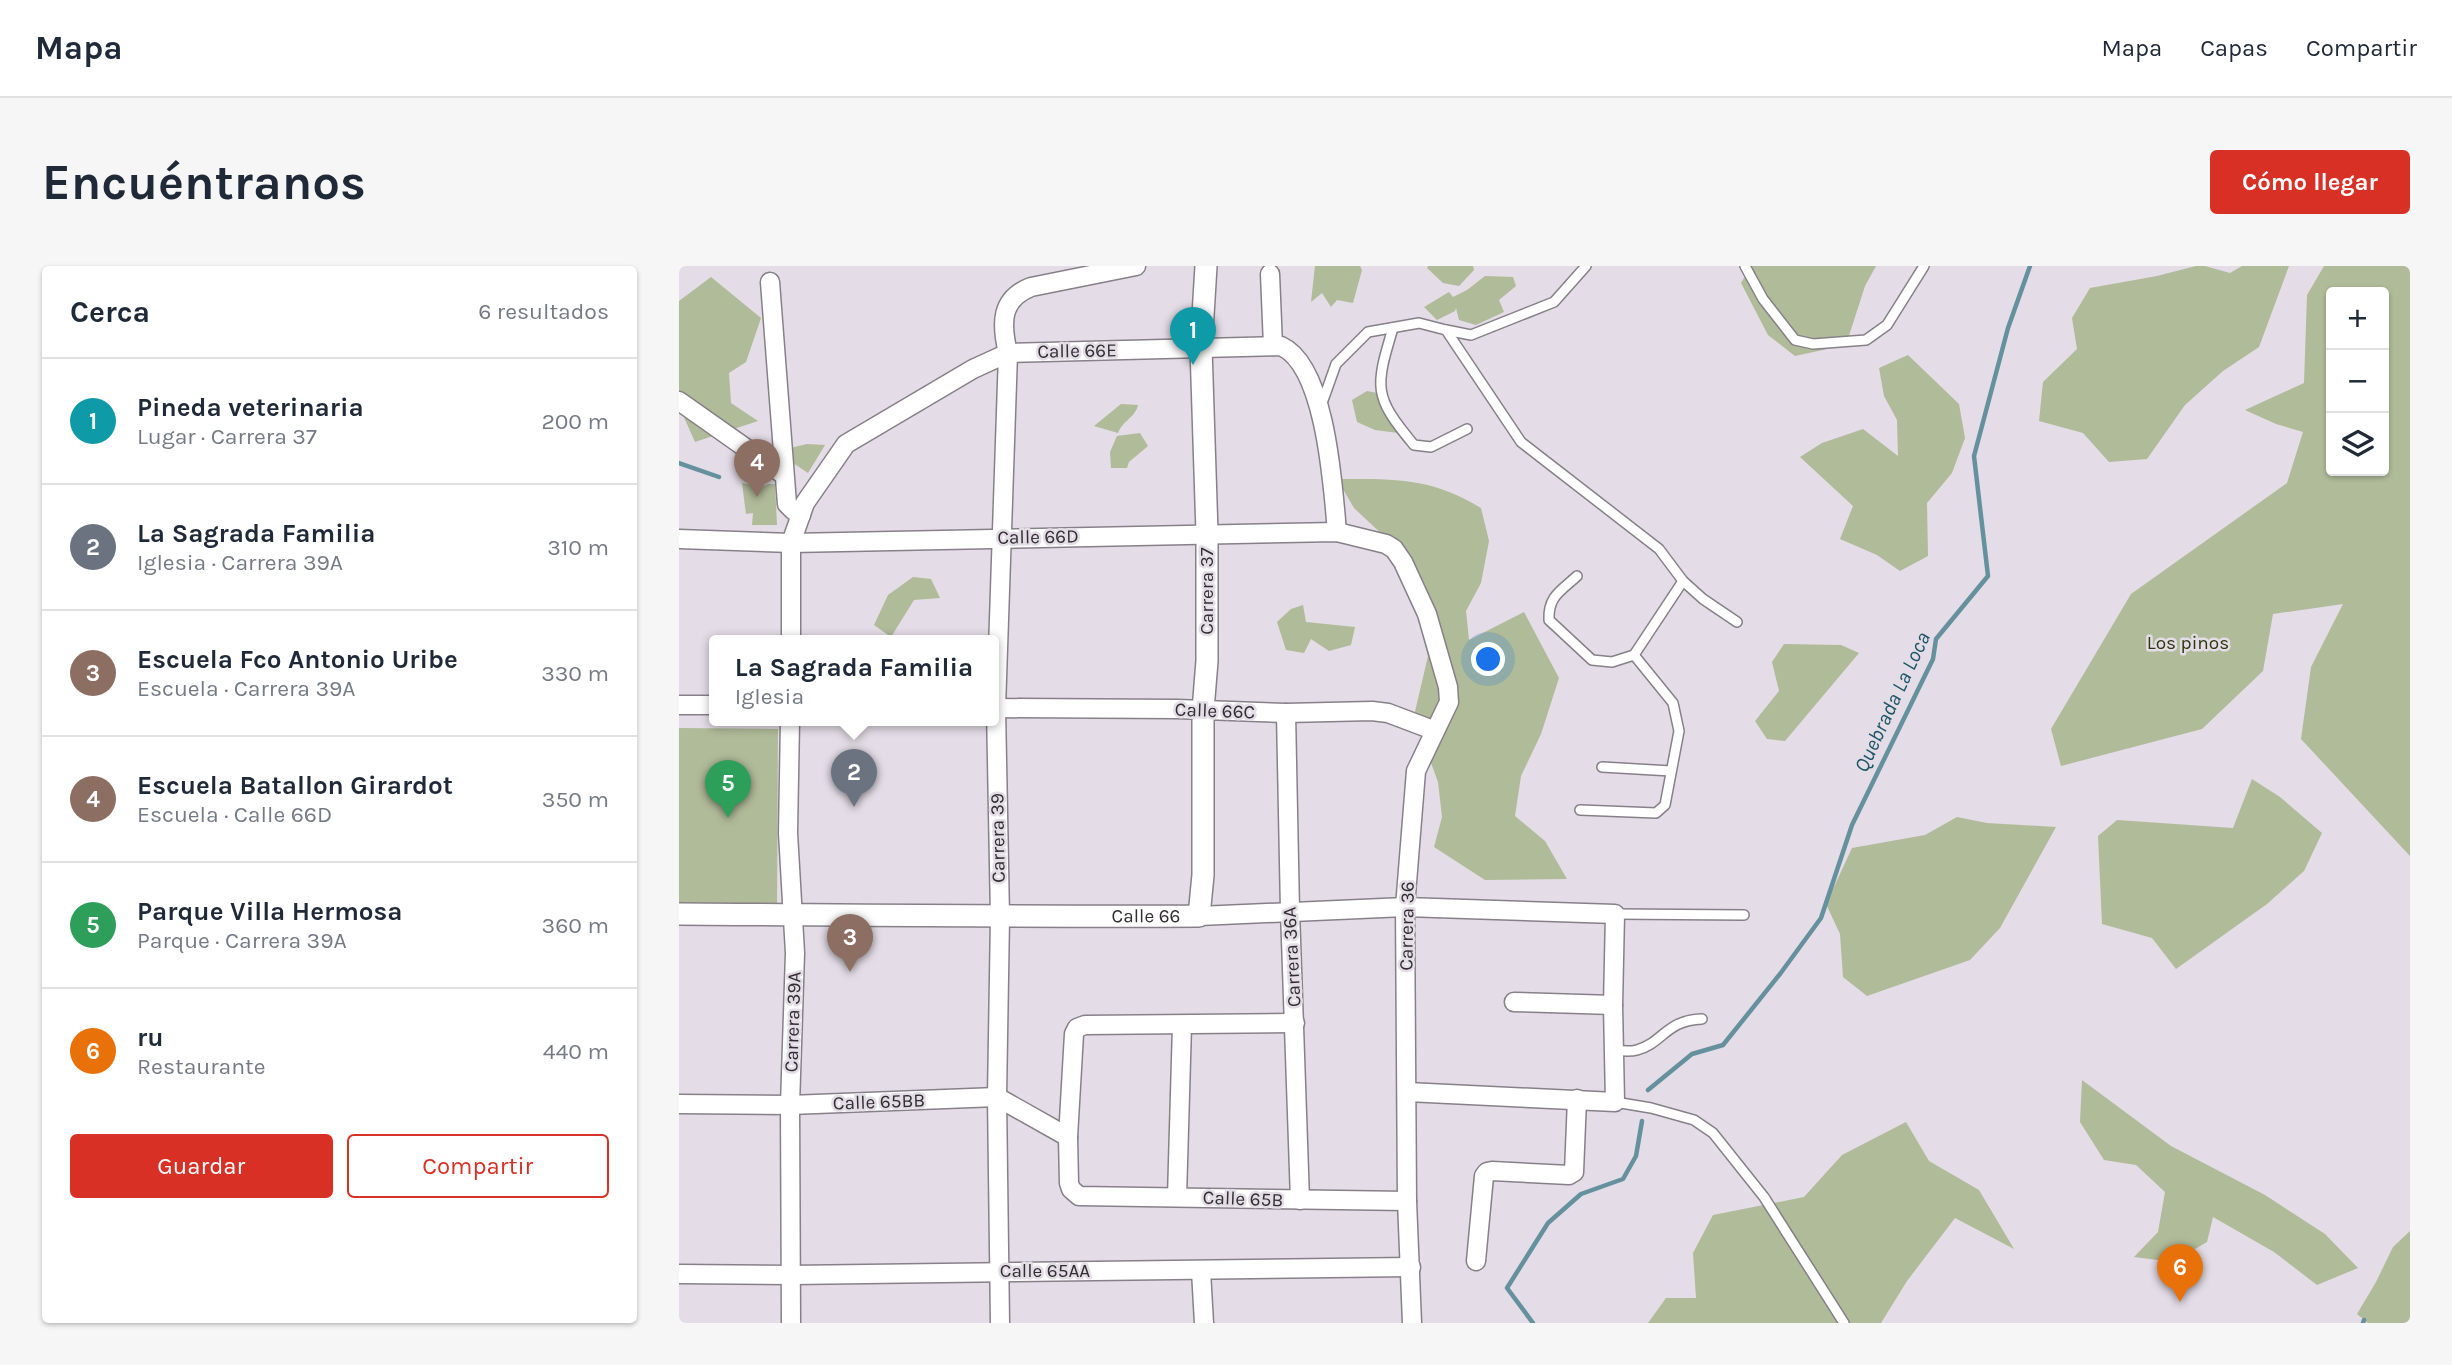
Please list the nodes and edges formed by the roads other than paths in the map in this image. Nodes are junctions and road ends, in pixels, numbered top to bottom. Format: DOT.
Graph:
graph roads {
  1 [pos="1136,266"];
  2 [pos="1206,266"];
  3 [pos="1586,266"];
  4 [pos="1745,266"];
  5 [pos="1924,266"];
  6 [pos="1270,274"];
  7 [pos="770,282"];
  8 [pos="1393,328"];
  9 [pos="1446,330"];
  10 [pos="1273,346"];
  11 [pos="1201,348"];
  12 [pos="1008,353"];
  13 [pos="679,401"];
  14 [pos="1320,408"];
  15 [pos="1467,429"];
  16 [pos="784,475"];
  17 [pos="801,515"];
  18 [pos="1337,532"];
  19 [pos="1207,533"];
  20 [pos="1001,538"];
  21 [pos="679,539"];
  22 [pos="791,542"];
  23 [pos="1394,549"];
  24 [pos="1577,576"];
  25 [pos="1683,580"];
  26 [pos="1738,622"];
  27 [pos="791,635"];
  28 [pos="998,635"];
  29 [pos="1634,655"];
  30 [pos="679,705"];
  31 [pos="709,705"];
  32 [pos="999,708"];
  33 [pos="1203,710"];
  34 [pos="1286,713"];
  35 [pos="790,726"];
  36 [pos="995,726"];
  37 [pos="1433,730"];
  38 [pos="1602,767"];
  39 [pos="1671,771"];
  40 [pos="1580,810"];
  41 [pos="1405,907"];
  42 [pos="1290,911"];
  43 [pos="679,914"];
  44 [pos="1615,914"];
  45 [pos="793,915"];
  46 [pos="1744,915"];
  47 [pos="1199,916"];
  48 [pos="1000,917"];
  49 [pos="1514,1002"];
  50 [pos="1613,1005"];
  51 [pos="1702,1019"];
  52 [pos="1295,1023"];
  53 [pos="1182,1025"];
  54 [pos="1614,1051"];
  55 [pos="1407,1091"];
  56 [pos="997,1097"];
  57 [pos="1577,1099"];
  58 [pos="1615,1102"];
  59 [pos="679,1104"];
  60 [pos="790,1105"];
  61 [pos="1068,1137"];
  62 [pos="1177,1197"];
  63 [pos="1300,1200"];
  64 [pos="1406,1201"];
  65 [pos="1476,1262"];
  66 [pos="1411,1267"];
  67 [pos="1201,1271"];
  68 [pos="1000,1272"];
  69 [pos="679,1274"];
  70 [pos="791,1275"];
  71 [pos="791,1323"];
  72 [pos="1000,1323"];
  73 [pos="1204,1323"];
  74 [pos="1412,1323"];
  75 [pos="1844,1323"];
  1 -- 12 [label="street, Carrera 39"];
  2 -- 11 [label="street, Carrera 37"];
  3 -- 9 [label="lane"];
  4 -- 5 [label="lane"];
  6 -- 10 [label="street"];
  7 -- 16 [label="street"];
  8 -- 9 [label="lane"];
  8 -- 14 [label="lane"];
  8 -- 15 [label="lane"];
  9 -- 25 [label="lane"];
  10 -- 11 [label="street, Calle 66E"];
  10 -- 14 [label="street"];
  11 -- 12 [label="street, Calle 66E"];
  11 -- 19 [label="street, Carrera 37"];
  12 -- 17 [label="street, Calle 66E"];
  12 -- 20 [label="street, Carrera 39"];
  13 -- 16 [label="street"];
  14 -- 18 [label="street"];
  16 -- 17 [label="street"];
  17 -- 22 [label="street"];
  18 -- 19 [label="street, Calle 66D"];
  18 -- 23 [label="street, Calle 66D"];
  19 -- 20 [label="street, Calle 66D"];
  19 -- 33 [label="street, Carrera 37"];
  20 -- 22 [label="street, Calle 66D"];
  20 -- 28 [label="street, Carrera 39"];
  21 -- 22 [label="street, Calle 66D"];
  22 -- 27 [label="street"];
  23 -- 37 [label="street, Carrera 36"];
  24 -- 29 [label="lane"];
  25 -- 26 [label="lane"];
  25 -- 29 [label="lane"];
  29 -- 39 [label="lane"];
  30 -- 31 [label="street"];
  32 -- 33 [label="street, Calle 66C"];
  33 -- 34 [label="street, Calle 66C"];
  33 -- 47 [label="street, Carrera 37"];
  34 -- 37 [label="street, Calle 66C"];
  34 -- 42 [label="street, Carrera 36A"];
  35 -- 45 [label="street, Carrera 39A"];
  36 -- 48 [label="street, Carrera 39"];
  37 -- 41 [label="street, Carrera 36"];
  38 -- 39 [label="lane"];
  39 -- 40 [label="lane"];
  41 -- 42 [label="street, Calle 66"];
  41 -- 44 [label="street, Calle 66"];
  41 -- 55 [label="street, Carrera 36"];
  42 -- 47 [label="street, Calle 66"];
  42 -- 52 [label="street, Carrera 36A"];
  43 -- 45 [label="street, Calle 66"];
  44 -- 46 [label="lane"];
  44 -- 50 [label="street"];
  45 -- 48 [label="street, Calle 66"];
  45 -- 60 [label="street, Carrera 39A"];
  47 -- 48 [label="street, Calle 66"];
  48 -- 56 [label="street, Carrera 39"];
  49 -- 50 [label="street"];
  50 -- 54 [label="street"];
  51 -- 54 [label="lane"];
  52 -- 53 [label="street"];
  52 -- 63 [label="street, Carrera 36A"];
  53 -- 61 [label="street"];
  53 -- 62 [label="street"];
  54 -- 58 [label="street"];
  55 -- 57 [label="street"];
  55 -- 64 [label="street, Carrera 36"];
  56 -- 60 [label="street, Calle 65BB"];
  56 -- 61 [label="street"];
  56 -- 68 [label="street, Carrera 39"];
  57 -- 58 [label="street"];
  57 -- 65 [label="street"];
  58 -- 75 [label="lane"];
  59 -- 60 [label="street, Calle 65BB"];
  60 -- 70 [label="street, Carrera 39A"];
  61 -- 62 [label="street, Calle 65B"];
  62 -- 63 [label="street, Calle 65B"];
  63 -- 64 [label="street, Calle 65B"];
  64 -- 66 [label="street, Carrera 36"];
  66 -- 67 [label="street, Calle 65AA"];
  66 -- 74 [label="street, Carrera 36"];
  67 -- 68 [label="street, Calle 65AA"];
  67 -- 73 [label="street"];
  68 -- 70 [label="street, Calle 65AA"];
  68 -- 72 [label="street, Carrera 39"];
  69 -- 70 [label="street, Calle 65AA"];
  70 -- 71 [label="street, Carrera 39A"];
}
